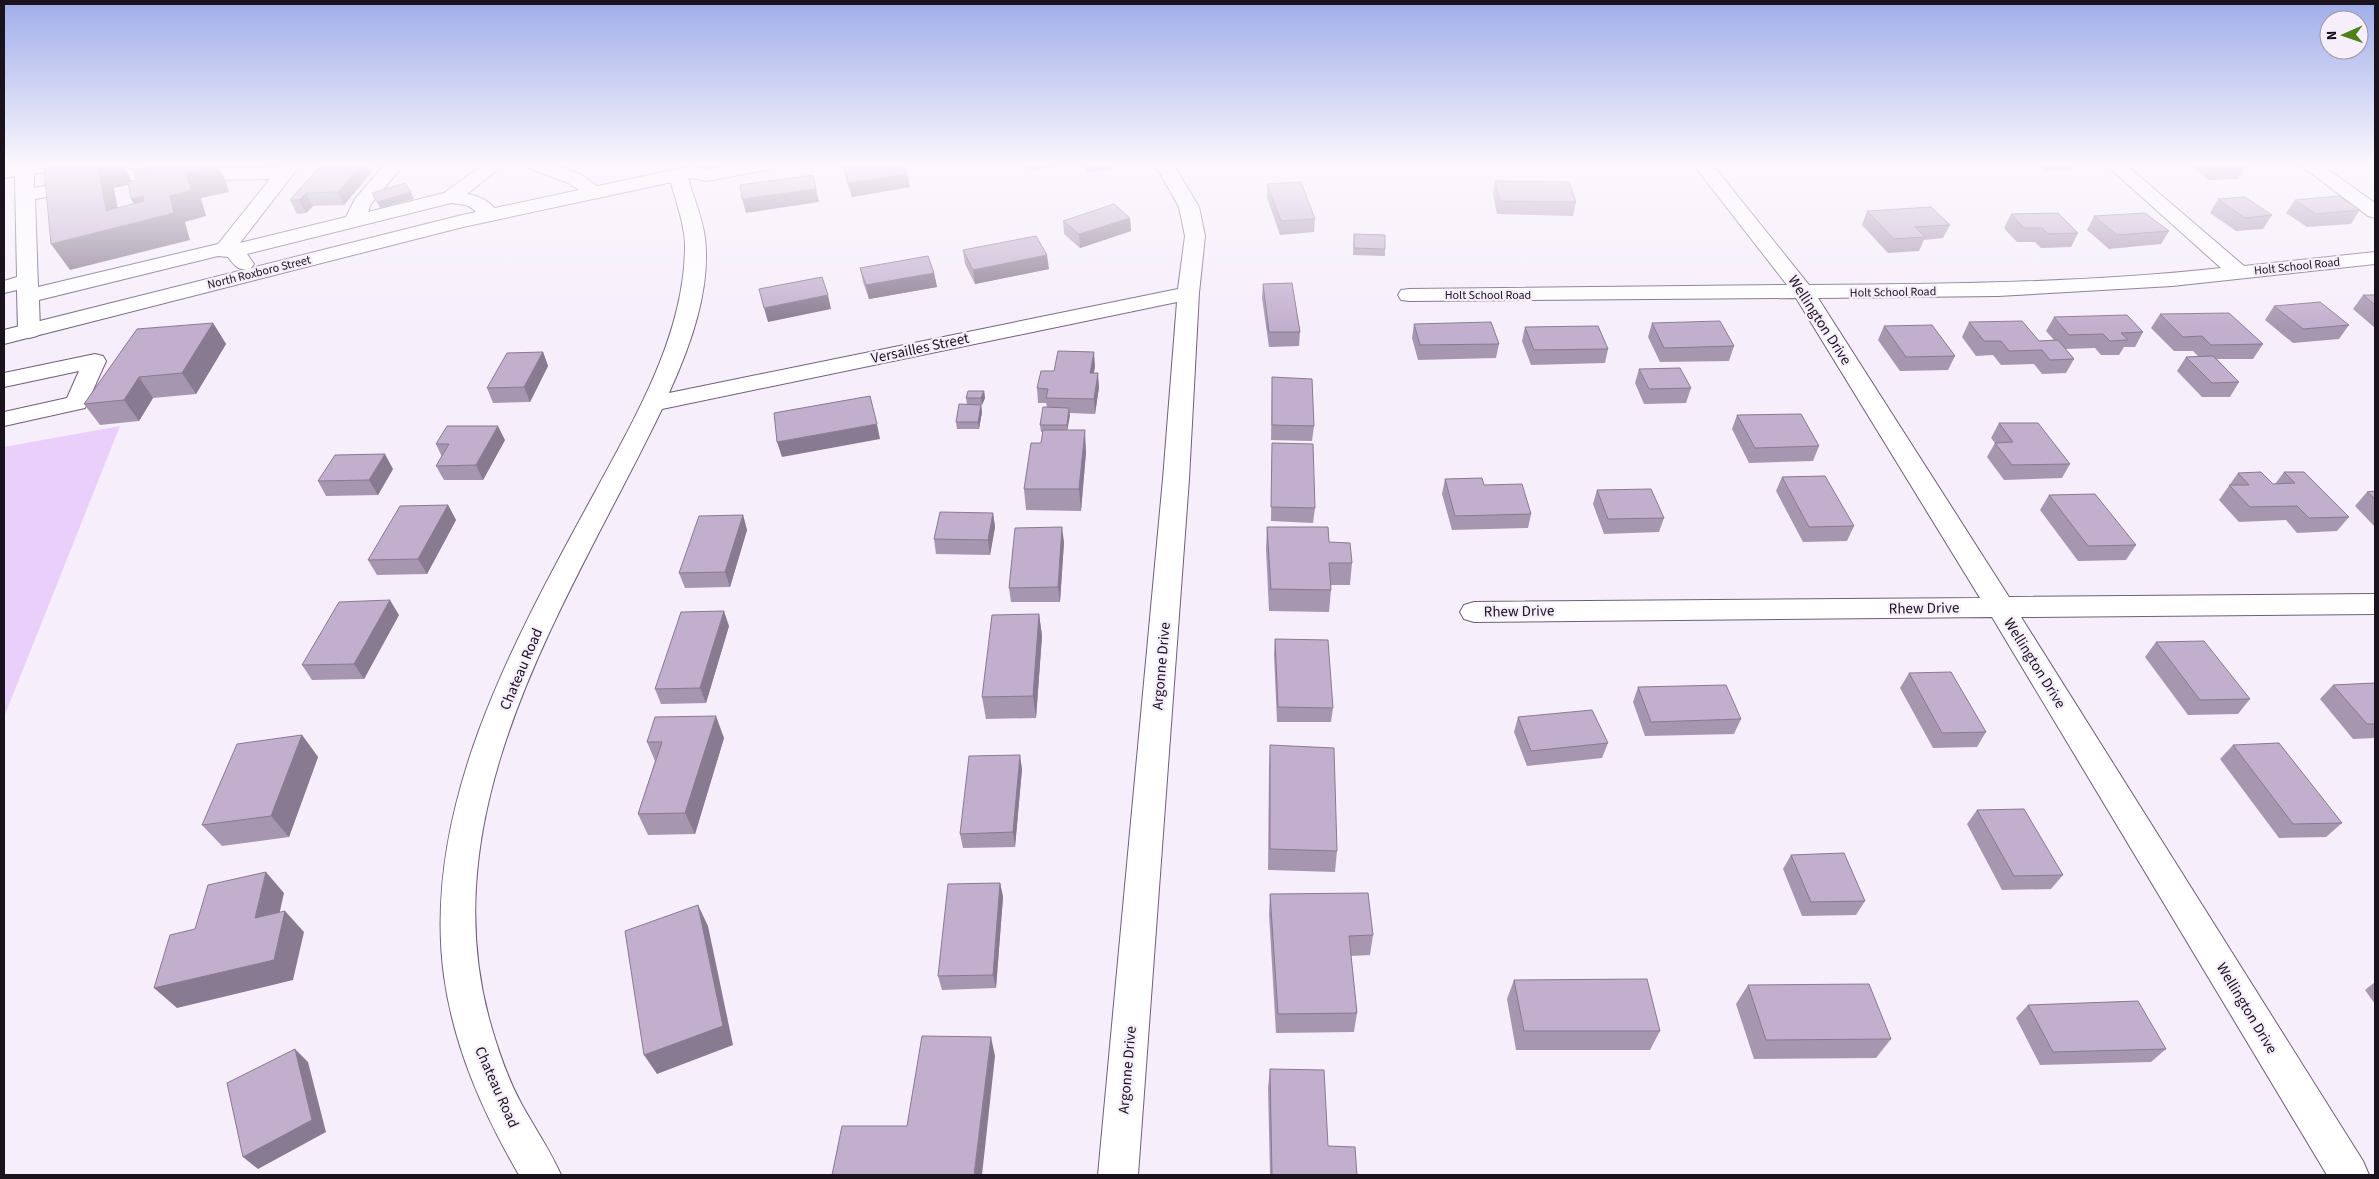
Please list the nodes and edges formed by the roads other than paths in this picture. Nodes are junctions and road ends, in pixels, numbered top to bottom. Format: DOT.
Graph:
graph roads {
  1 [pos="25,219"];
  2 [pos="251,219"];
  3 [pos="362,219"];
  4 [pos="474,219"];
  5 [pos="694,219"];
  6 [pos="1192,219"];
  7 [pos="1746,219"];
  8 [pos="2177,219"];
  9 [pos="354,221"];
  10 [pos="327,228"];
  11 [pos="26,244"];
  12 [pos="4,249"];
  13 [pos="229,250"];
  14 [pos="331,254"];
  15 [pos="2375,258"];
  16 [pos="2238,272"];
  17 [pos="252,273"];
  18 [pos="4,287"];
  19 [pos="28,289"];
  20 [pos="1188,293"];
  21 [pos="1804,293"];
  22 [pos="1409,295"];
  23 [pos="29,331"];
  24 [pos="4,337"];
  25 [pos="4,380"];
  26 [pos="653,404"];
  27 [pos="4,419"];
  28 [pos="2375,604"];
  29 [pos="2000,607"];
  30 [pos="1474,612"];
  31 [pos="541,1175"];
  32 [pos="1118,1175"];
  33 [pos="2349,1175"];
  1 -- 11 [label="main road"];
  2 -- 13 [label="main road"];
  3 -- 9 [label="main road"];
  4 -- 14 [label="main road, North Roxboro Street"];
  5 -- 26 [label="main road, Chateau Road"];
  6 -- 20 [label="main road, Argonne Drive"];
  7 -- 21 [label="main road, Wellington Drive"];
  8 -- 16 [label="main road"];
  9 -- 10 [label="main road"];
  10 -- 13 [label="main road"];
  10 -- 14 [label="main road"];
  11 -- 12 [label="main road"];
  11 -- 19 [label="main road"];
  13 -- 17 [label="main road"];
  13 -- 19 [label="main road"];
  14 -- 17 [label="main road, North Roxboro Street"];
  15 -- 16 [label="main road, Holt School Road"];
  16 -- 21 [label="main road, Holt School Road"];
  17 -- 23 [label="main road, North Roxboro Street"];
  18 -- 19 [label="main road"];
  19 -- 23 [label="main road"];
  20 -- 26 [label="main road, Versailles Street"];
  20 -- 32 [label="main road, Argonne Drive"];
  21 -- 22 [label="main road, Holt School Road"];
  21 -- 29 [label="main road, Wellington Drive"];
  23 -- 24 [label="main road, North Roxboro Street"];
  25 -- 27 [label="main road"];
  26 -- 31 [label="main road, Chateau Road"];
  28 -- 29 [label="main road, Rhew Drive"];
  29 -- 30 [label="main road, Rhew Drive"];
  29 -- 33 [label="main road, Wellington Drive"];
}
